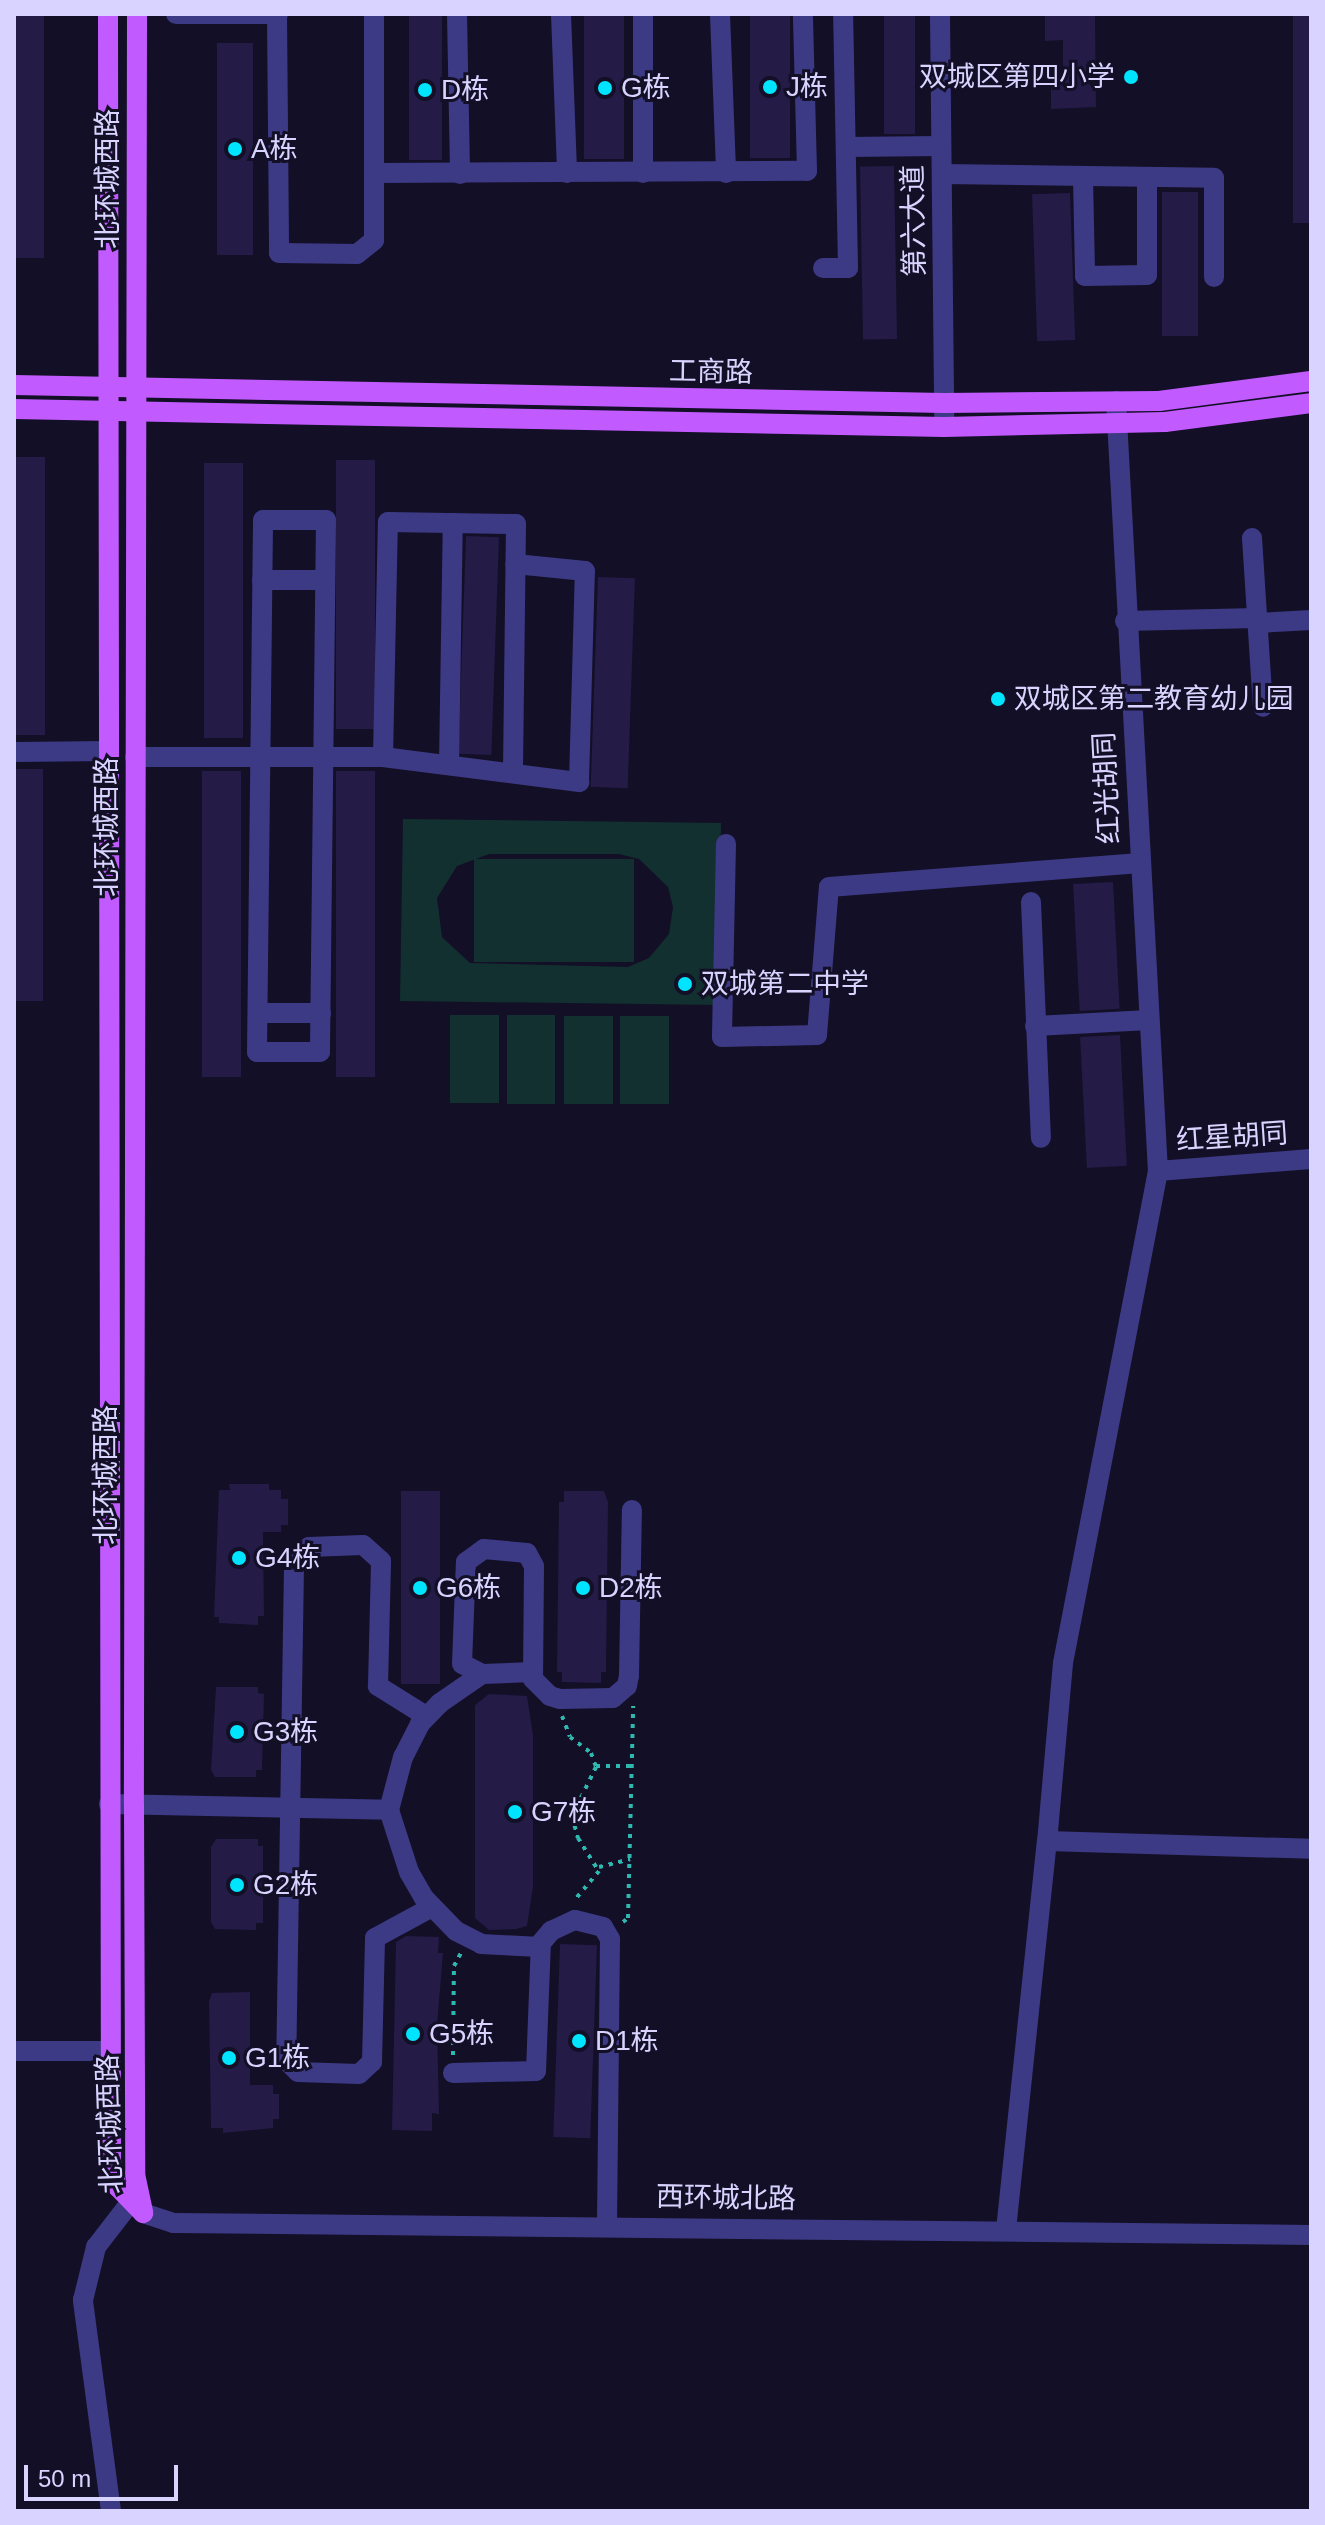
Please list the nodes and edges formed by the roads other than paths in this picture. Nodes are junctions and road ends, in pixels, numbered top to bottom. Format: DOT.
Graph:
graph roads {
  1 [pos="108,14"];
  2 [pos="137,14"];
  3 [pos="176,14"];
  4 [pos="277,14"];
  5 [pos="374,14"];
  6 [pos="457,14"];
  7 [pos="561,14"];
  8 [pos="643,14"];
  9 [pos="720,14"];
  10 [pos="803,14"];
  11 [pos="843,14"];
  12 [pos="940,14"];
  13 [pos="941,146"];
  14 [pos="846,147"];
  15 [pos="374,173"];
  16 [pos="567,173"];
  17 [pos="643,173"];
  18 [pos="726,173"];
  19 [pos="460,174"];
  20 [pos="942,174"];
  21 [pos="1083,177"];
  22 [pos="1147,177"];
  23 [pos="823,268"];
  24 [pos="1214,277"];
  25 [pos="1311,381"];
  26 [pos="14,385"];
  27 [pos="109,390"];
  28 [pos="135,391"];
  29 [pos="1116,401"];
  30 [pos="944,403"];
  31 [pos="1311,403"];
  32 [pos="14,409"];
  33 [pos="109,414"];
  34 [pos="135,415"];
  35 [pos="1117,425"];
  36 [pos="944,427"];
  37 [pos="453,523"];
  38 [pos="1252,538"];
  39 [pos="515,564"];
  40 [pos="262,580"];
  41 [pos="325,580"];
  42 [pos="1258,620"];
  43 [pos="1311,620"];
  44 [pos="1125,621"];
  45 [pos="1263,707"];
  46 [pos="109,751"];
  47 [pos="14,752"];
  48 [pos="323,756"];
  49 [pos="135,757"];
  50 [pos="260,757"];
  51 [pos="383,757"];
  52 [pos="449,765"];
  53 [pos="513,773"];
  54 [pos="726,844"];
  55 [pos="1140,863"];
  56 [pos="1031,902"];
  57 [pos="258,1013"];
  58 [pos="321,1013"];
  59 [pos="1149,1020"];
  60 [pos="1035,1026"];
  61 [pos="1041,1138"];
  62 [pos="1311,1159"];
  63 [pos="1158,1171"];
  64 [pos="632,1510"];
  65 [pos="532,1672"];
  66 [pos="482,1674"];
  67 [pos="426,1716"];
  68 [pos="109,1804"];
  69 [pos="134,1805"];
  70 [pos="291,1808"];
  71 [pos="389,1810"];
  72 [pos="1047,1841"];
  73 [pos="1311,1849"];
  74 [pos="432,1907"];
  75 [pos="540,1947"];
  76 [pos="14,2051"];
  77 [pos="109,2051"];
  78 [pos="453,2073"];
  79 [pos="136,2202"];
  80 [pos="607,2225"];
  81 [pos="1006,2230"];
  82 [pos="1311,2235"];
  83 [pos="111,2511"];
  1 -- 27 [label="main road, 北环城西路"];
  2 -- 28 [label="main road, 北环城西路"];
  3 -- 4 [label="street"];
  4 -- 15 [label="street"];
  5 -- 15 [label="street"];
  6 -- 19 [label="street"];
  7 -- 16 [label="street"];
  8 -- 17 [label="street"];
  9 -- 18 [label="street"];
  10 -- 18 [label="street"];
  11 -- 14 [label="street"];
  12 -- 13 [label="street, 第六大道"];
  13 -- 14 [label="street"];
  13 -- 20 [label="street, 第六大道"];
  14 -- 23 [label="street"];
  15 -- 19 [label="street"];
  16 -- 17 [label="street"];
  16 -- 19 [label="street"];
  17 -- 18 [label="street"];
  20 -- 21 [label="street"];
  20 -- 30 [label="street, 第六大道"];
  21 -- 22 [label="street"];
  21 -- 22 [label="street"];
  22 -- 24 [label="street"];
  25 -- 29 [label="main road, 工商路"];
  26 -- 27 [label="main road, 工商路"];
  27 -- 28 [label="main road, 工商路"];
  27 -- 33 [label="main road, 北环城西路"];
  28 -- 30 [label="main road, 工商路"];
  28 -- 34 [label="main road, 北环城西路"];
  29 -- 30 [label="main road, 工商路"];
  29 -- 35 [label="street, 红光胡同"];
  30 -- 36 [label="street, 第六大道"];
  31 -- 35 [label="main road, 工商路"];
  32 -- 33 [label="main road, 工商路"];
  33 -- 34 [label="main road, 工商路"];
  33 -- 46 [label="main road, 北环城西路"];
  34 -- 36 [label="main road, 工商路"];
  34 -- 49 [label="main road, 北环城西路"];
  35 -- 36 [label="main road, 工商路"];
  35 -- 44 [label="street, 红光胡同"];
  37 -- 39 [label="street"];
  37 -- 51 [label="street"];
  37 -- 52 [label="street"];
  38 -- 42 [label="street"];
  39 -- 53 [label="street"];
  39 -- 53 [label="street"];
  40 -- 41 [label="street"];
  40 -- 41 [label="street"];
  40 -- 50 [label="street"];
  41 -- 48 [label="street"];
  42 -- 43 [label="street"];
  42 -- 44 [label="street"];
  42 -- 45 [label="street"];
  44 -- 55 [label="street, 红光胡同"];
  46 -- 47 [label="street"];
  46 -- 68 [label="main road, 北环城西路"];
  48 -- 50 [label="street"];
  48 -- 51 [label="street"];
  48 -- 58 [label="street"];
  49 -- 50 [label="street"];
  49 -- 69 [label="main road, 北环城西路"];
  50 -- 57 [label="street"];
  51 -- 52 [label="street"];
  52 -- 53 [label="street"];
  54 -- 55 [label="street"];
  55 -- 59 [label="street, 红光胡同"];
  56 -- 60 [label="street"];
  57 -- 58 [label="street"];
  57 -- 58 [label="street"];
  59 -- 60 [label="street"];
  59 -- 63 [label="street, 红光胡同"];
  60 -- 61 [label="street"];
  62 -- 63 [label="street, 红星胡同"];
  63 -- 72 [label="street, 红光胡同"];
  64 -- 65 [label="street"];
  65 -- 66 [label="street"];
  65 -- 66 [label="street"];
  66 -- 67 [label="street"];
  67 -- 70 [label="street"];
  67 -- 71 [label="street"];
  68 -- 69 [label="street"];
  68 -- 77 [label="main road, 北环城西路"];
  69 -- 70 [label="street"];
  69 -- 79 [label="main road, 北环城西路"];
  70 -- 71 [label="street"];
  70 -- 74 [label="street"];
  71 -- 74 [label="street"];
  72 -- 73 [label="street"];
  72 -- 81 [label="street, 红光胡同"];
  74 -- 75 [label="street"];
  75 -- 78 [label="street"];
  75 -- 80 [label="street"];
  76 -- 77 [label="street"];
  77 -- 79 [label="main road, 北环城西路"];
  79 -- 80 [label="street, 西环城北路"];
  79 -- 83 [label="street"];
  80 -- 81 [label="street, 西环城北路"];
  81 -- 82 [label="street, 西环城北路"];
}
